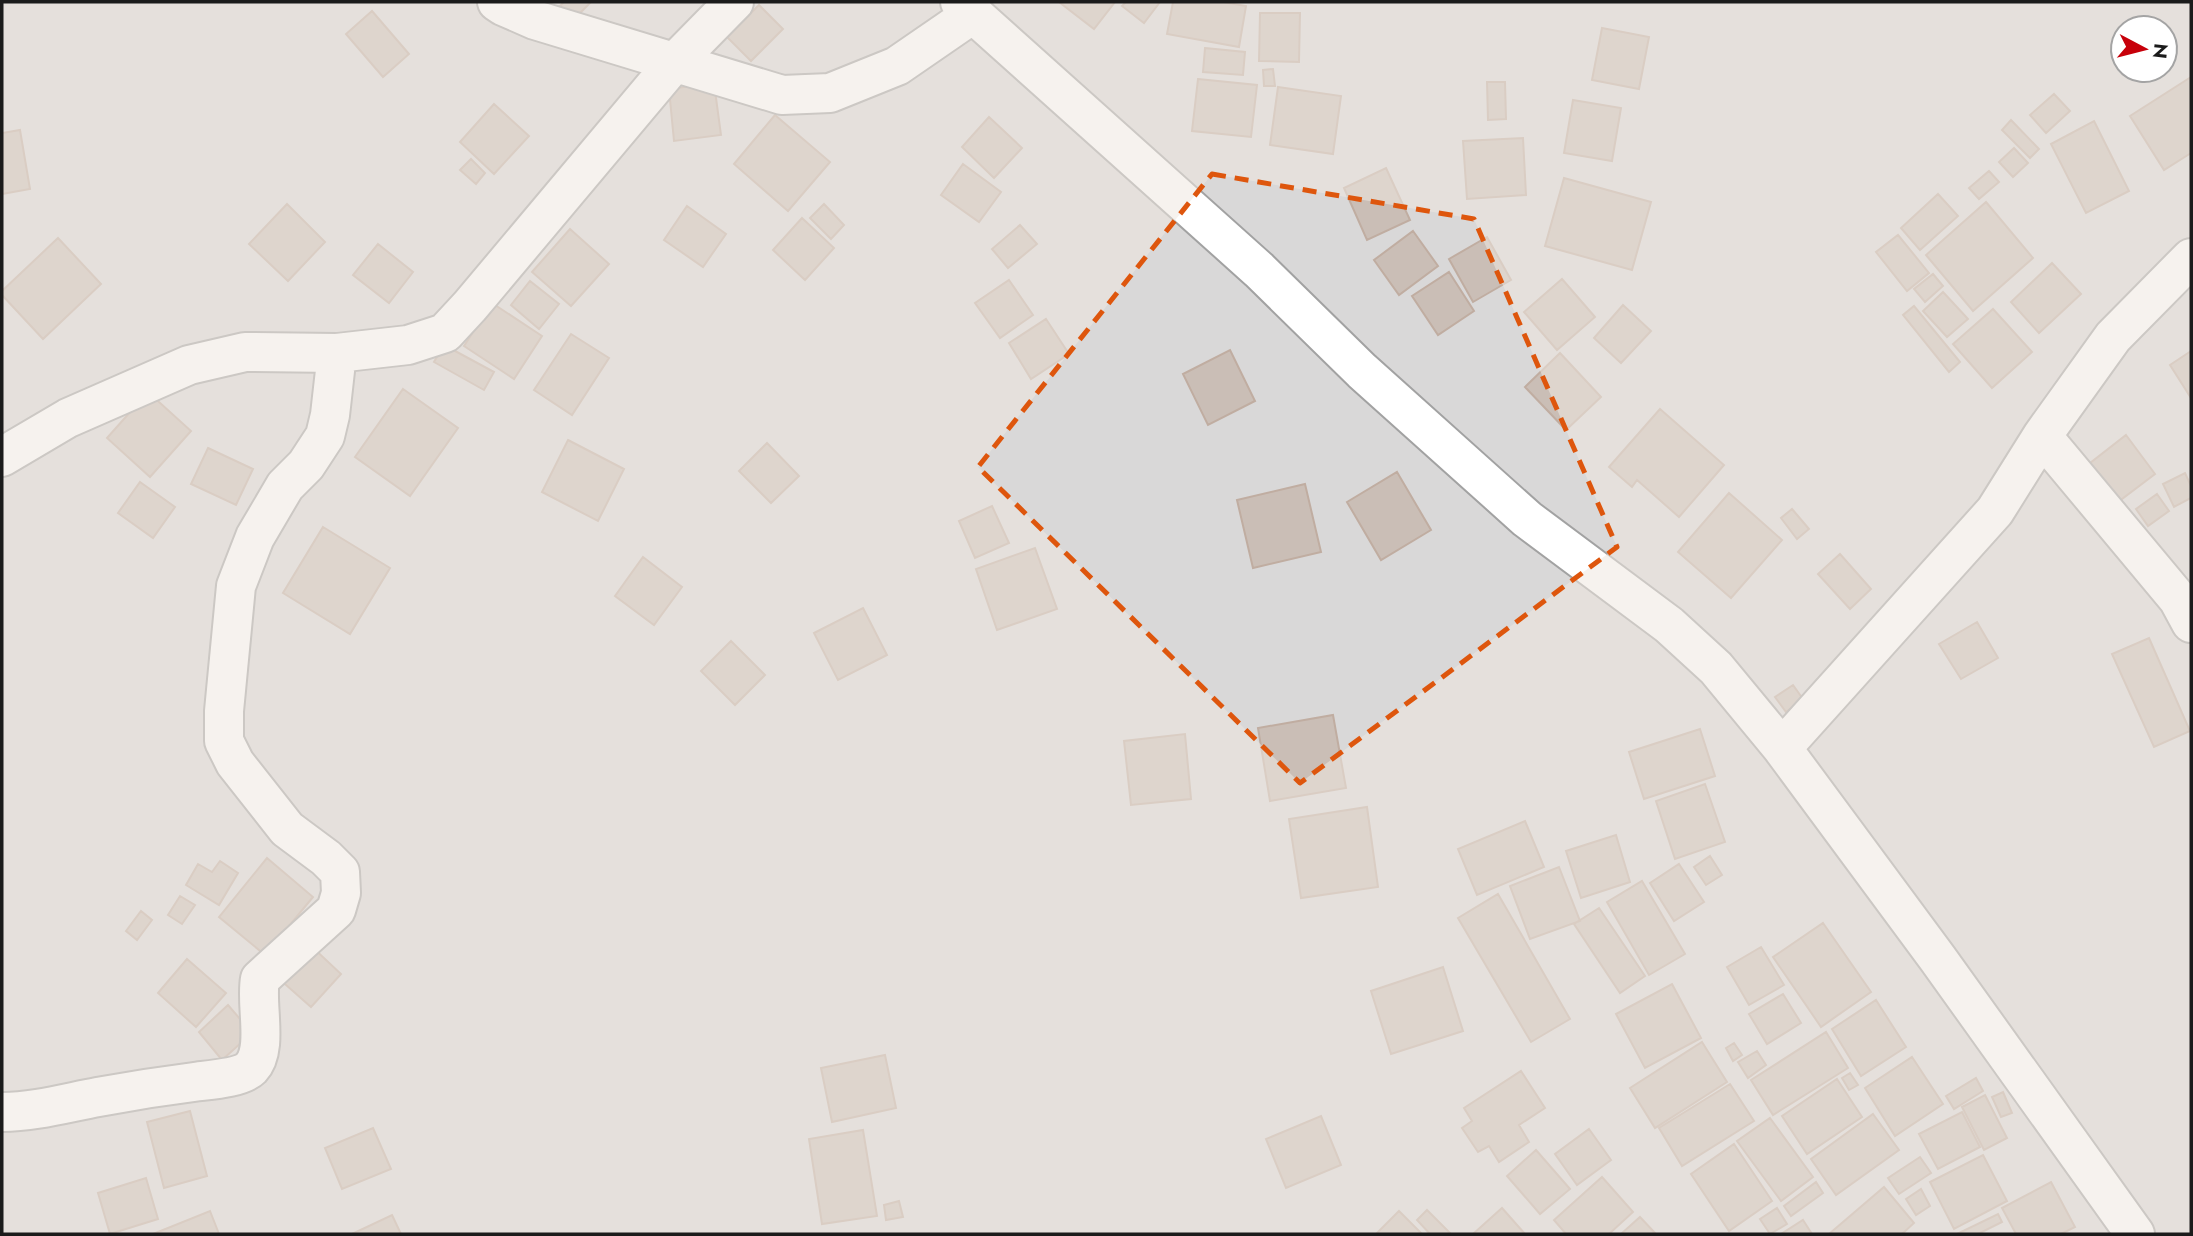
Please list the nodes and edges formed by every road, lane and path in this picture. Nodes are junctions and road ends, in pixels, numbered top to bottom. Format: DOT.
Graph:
graph roads {
  1 [pos="497,2"];
  2 [pos="734,2"];
  3 [pos="967,8"];
  4 [pos="674,63"];
  5 [pos="2191,258"];
  6 [pos="337,353"];
  7 [pos="2042,436"];
  8 [pos="2,457"];
  9 [pos="2191,623"];
  10 [pos="1782,748"];
  11 [pos="2,1112"];
  12 [pos="2135,1234"];
  1 -- 4 [label="street"];
  2 -- 4 [label="street"];
  3 -- 4 [label="street"];
  3 -- 10 [label="street"];
  4 -- 6 [label="street"];
  5 -- 7 [label="street"];
  6 -- 8 [label="street"];
  6 -- 11 [label="street"];
  7 -- 9 [label="street"];
  7 -- 10 [label="street"];
  10 -- 12 [label="street"];
}
